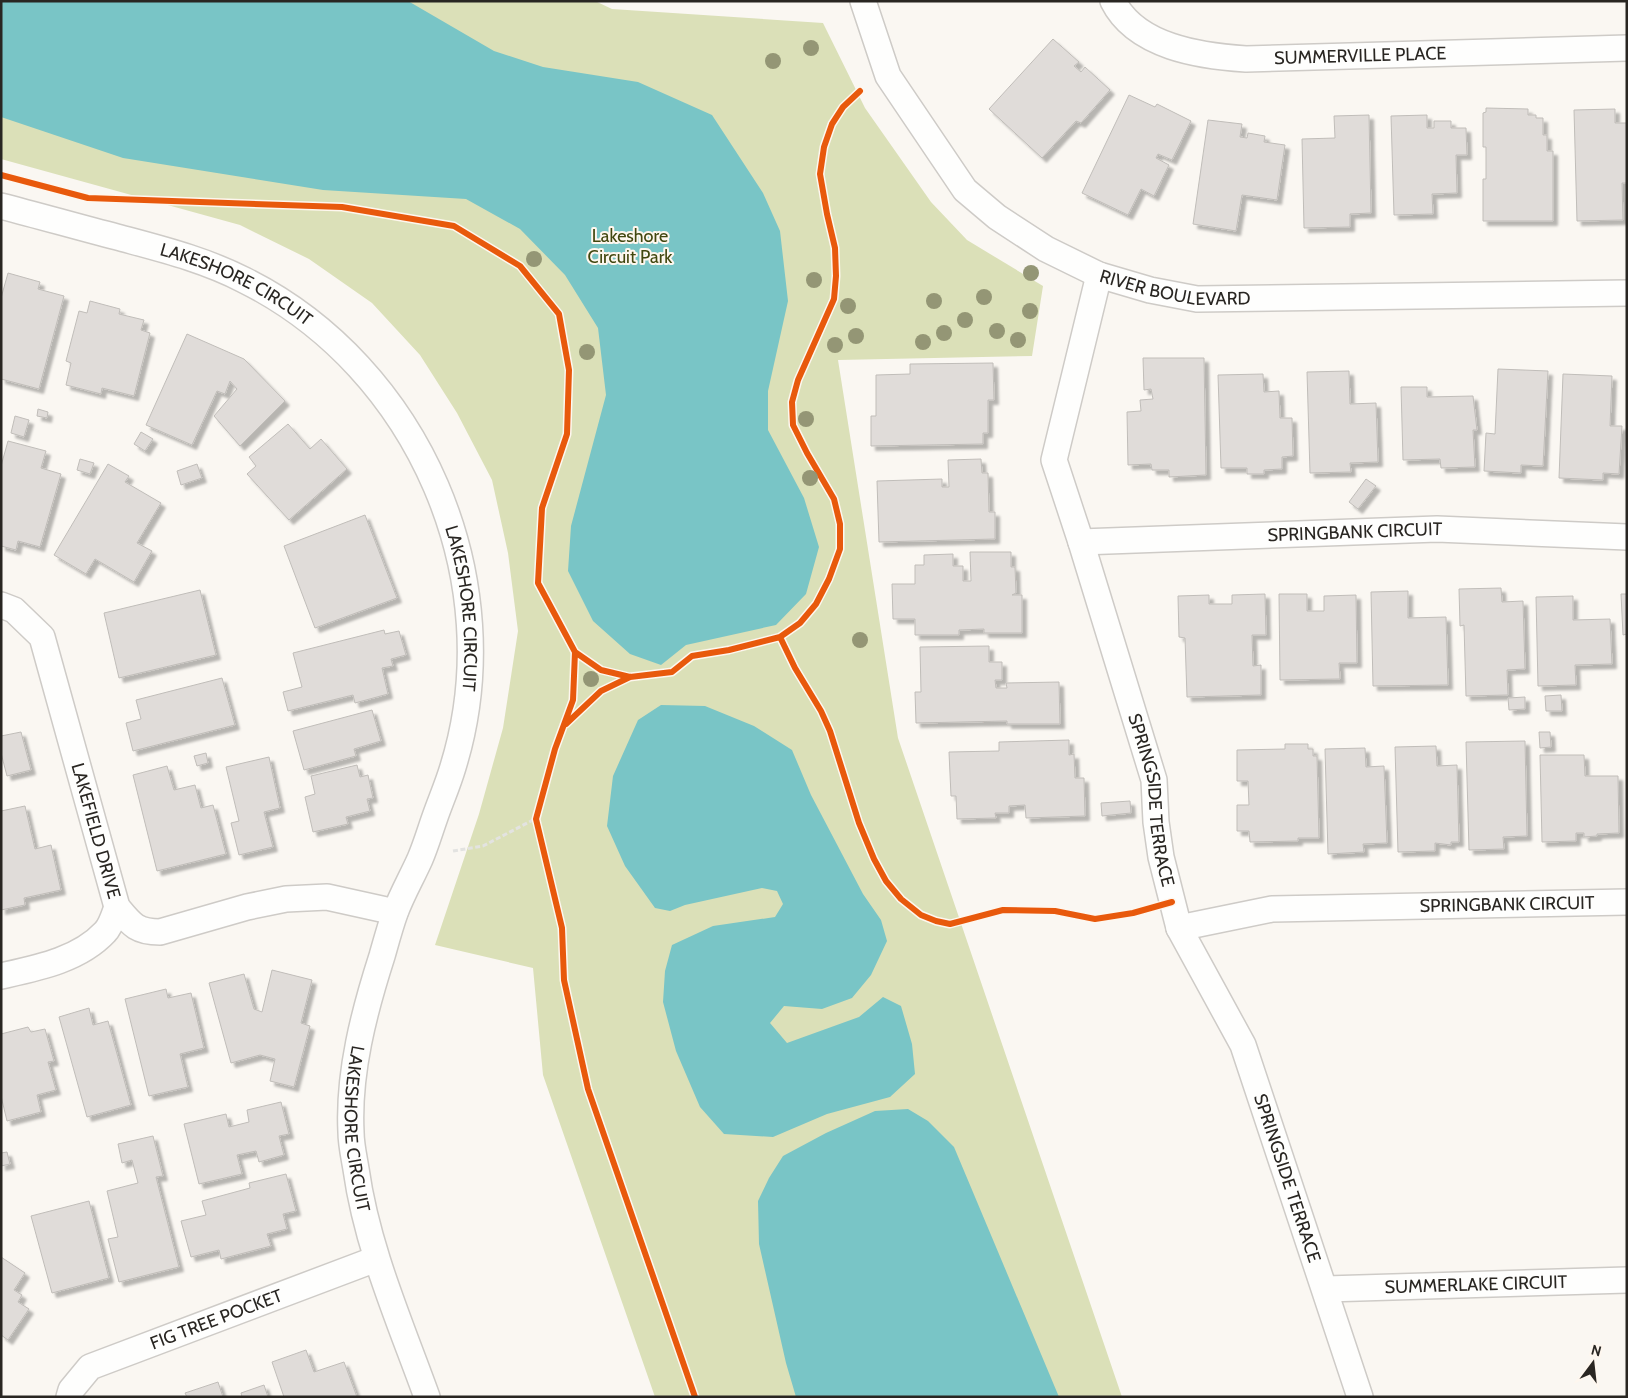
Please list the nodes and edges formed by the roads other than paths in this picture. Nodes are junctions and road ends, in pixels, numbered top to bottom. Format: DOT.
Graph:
graph roads {
  1 [pos="863,1"];
  2 [pos="1113,1"];
  3 [pos="1627,48"];
  4 [pos="1,206"];
  5 [pos="1099,275"];
  6 [pos="1627,293"];
  7 [pos="1627,537"];
  8 [pos="1081,542"];
  9 [pos="1,605"];
  10 [pos="1627,902"];
  11 [pos="117,907"];
  12 [pos="395,912"];
  13 [pos="1179,928"];
  14 [pos="1,976"];
  15 [pos="376,1259"];
  16 [pos="1627,1280"];
  17 [pos="1326,1289"];
  18 [pos="69,1397"];
  19 [pos="427,1397"];
  20 [pos="1360,1397"];
  1 -- 5 [label="street, RIVER BOULEVARD"];
  2 -- 3 [label="street, SUMMERVILLE PLACE"];
  4 -- 12 [label="street, LAKESHORE CIRCUIT"];
  5 -- 6 [label="street, RIVER BOULEVARD"];
  5 -- 8 [label="street, SPRINGSIDE TERRACE"];
  7 -- 8 [label="street, SPRINGBANK CIRCUIT"];
  8 -- 13 [label="street, SPRINGSIDE TERRACE"];
  9 -- 11 [label="street, LAKEFIELD DRIVE"];
  10 -- 13 [label="street, SPRINGBANK CIRCUIT"];
  11 -- 12 [label="street, LAKEFIELD DRIVE"];
  11 -- 14 [label="street"];
  12 -- 15 [label="street, LAKESHORE CIRCUIT"];
  13 -- 17 [label="street, SPRINGSIDE TERRACE"];
  15 -- 18 [label="street, FIG TREE POCKET"];
  15 -- 19 [label="street, LAKESHORE CIRCUIT"];
  16 -- 17 [label="street, SUMMERLAKE CIRCUIT"];
  17 -- 20 [label="street, SPRINGSIDE TERRACE"];
}
